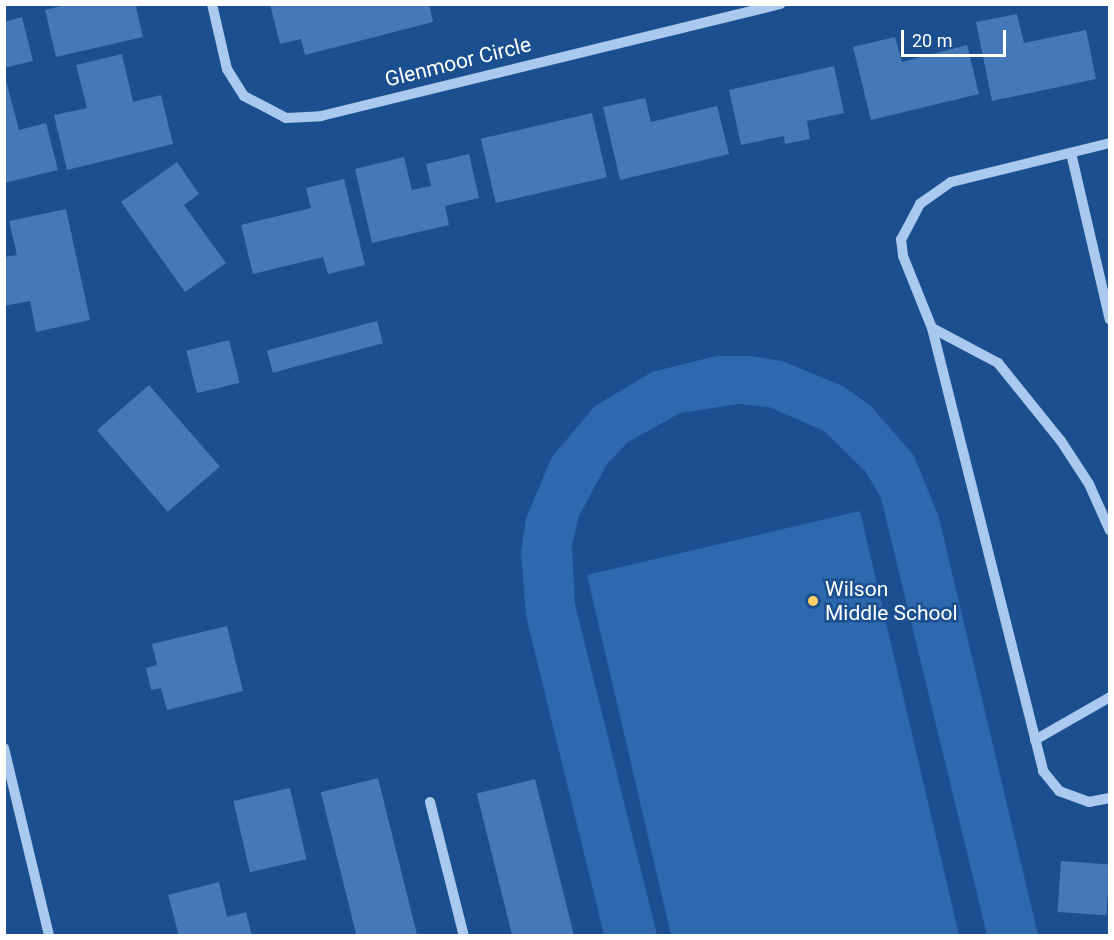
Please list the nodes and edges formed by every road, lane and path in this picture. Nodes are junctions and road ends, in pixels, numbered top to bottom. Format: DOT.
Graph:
graph roads {
  1 [pos="212,4"];
  2 [pos="781,4"];
  3 [pos="1110,143"];
  4 [pos="1071,153"];
  5 [pos="1110,320"];
  6 [pos="932,327"];
  7 [pos="1110,531"];
  8 [pos="1110,697"];
  9 [pos="1035,740"];
  10 [pos="4,748"];
  11 [pos="1110,798"];
  12 [pos="430,802"];
  13 [pos="49,936"];
  14 [pos="464,936"];
  1 -- 2 [label="street, Glenmoor Circle"];
  3 -- 4 [label="street"];
  4 -- 5 [label="street"];
  4 -- 6 [label="street"];
  6 -- 7 [label="street"];
  6 -- 9 [label="street"];
  8 -- 9 [label="street"];
  9 -- 11 [label="street"];
  10 -- 13 [label="street"];
  12 -- 14 [label="street"];
}
